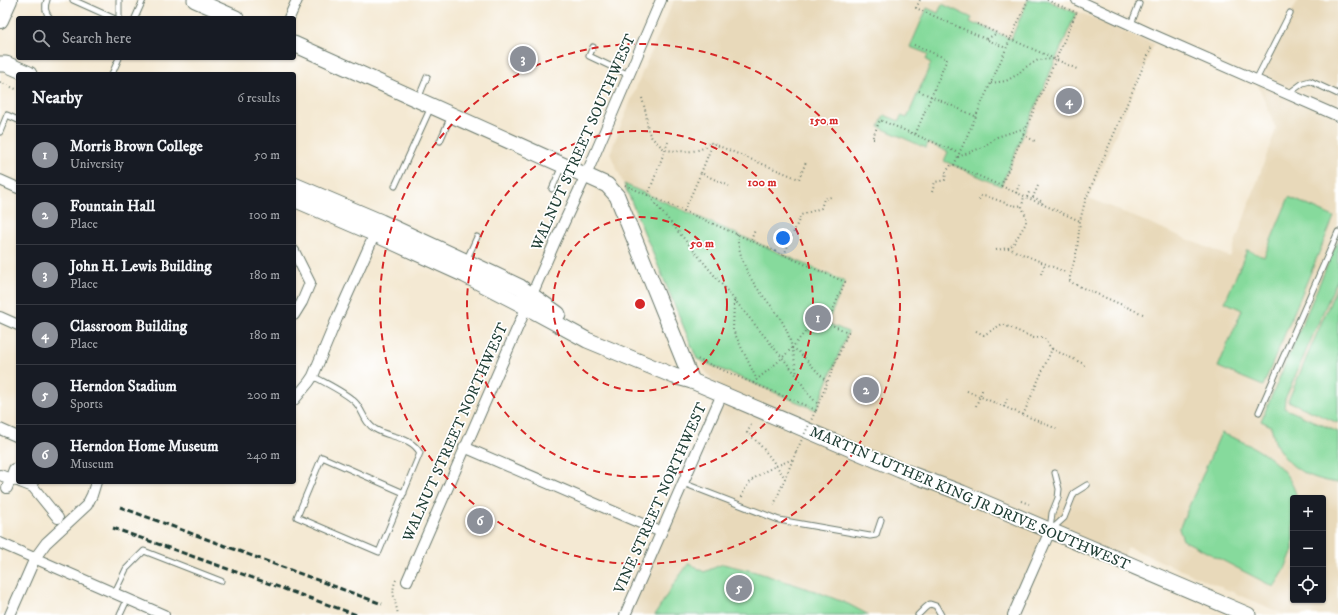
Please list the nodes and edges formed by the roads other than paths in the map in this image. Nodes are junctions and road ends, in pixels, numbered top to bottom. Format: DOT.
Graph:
graph roads {
  1 [pos="9,0"];
  2 [pos="47,0"];
  3 [pos="73,0"];
  4 [pos="119,0"];
  5 [pos="143,0"];
  6 [pos="195,0"];
  7 [pos="297,0"];
  8 [pos="661,0"];
  9 [pos="1077,0"];
  10 [pos="1139,4"];
  11 [pos="1290,13"];
  12 [pos="49,16"];
  13 [pos="109,16"];
  14 [pos="119,16"];
  15 [pos="137,16"];
  16 [pos="231,16"];
  17 [pos="290,16"];
  18 [pos="0,20"];
  19 [pos="1131,24"];
  20 [pos="296,45"];
  21 [pos="593,47"];
  22 [pos="118,60"];
  23 [pos="0,64"];
  24 [pos="0,70"];
  25 [pos="24,72"];
  26 [pos="113,72"];
  27 [pos="629,75"];
  28 [pos="427,77"];
  29 [pos="16,78"];
  30 [pos="1256,80"];
  31 [pos="1288,94"];
  32 [pos="1338,94"];
  33 [pos="424,103"];
  34 [pos="451,115"];
  35 [pos="1338,116"];
  36 [pos="16,119"];
  37 [pos="0,132"];
  38 [pos="440,141"];
  39 [pos="562,165"];
  40 [pos="586,175"];
  41 [pos="0,180"];
  42 [pos="296,186"];
  43 [pos="395,186"];
  44 [pos="16,187"];
  45 [pos="552,189"];
  46 [pos="296,200"];
  47 [pos="378,228"];
  48 [pos="1338,232"];
  49 [pos="477,237"];
  50 [pos="296,255"];
  51 [pos="466,262"];
  52 [pos="529,301"];
  53 [pos="296,312"];
  54 [pos="0,317"];
  55 [pos="16,324"];
  56 [pos="313,376"];
  57 [pos="692,381"];
  58 [pos="722,394"];
  59 [pos="296,398"];
  60 [pos="1259,412"];
  61 [pos="0,430"];
  62 [pos="16,436"];
  63 [pos="464,447"];
  64 [pos="14,469"];
  65 [pos="1055,472"];
  66 [pos="0,475"];
  67 [pos="14,482"];
  68 [pos="683,483"];
  69 [pos="22,484"];
  70 [pos="95,484"];
  71 [pos="1087,485"];
  72 [pos="404,492"];
  73 [pos="58,518"];
  74 [pos="881,520"];
  75 [pos="1050,531"];
  76 [pos="661,532"];
  77 [pos="0,543"];
  78 [pos="35,558"];
  79 [pos="221,581"];
  80 [pos="407,581"];
  81 [pos="114,594"];
  82 [pos="127,600"];
  83 [pos="10,615"];
  84 [pos="120,615"];
  85 [pos="164,615"];
  86 [pos="625,615"];
  87 [pos="918,615"];
  88 [pos="941,615"];
  89 [pos="1013,615"];
  90 [pos="1248,615"];
  1 -- 18 [label="main road"];
  2 -- 12 [label="lane"];
  3 -- 13 [label="lane"];
  4 -- 14 [label="lane"];
  5 -- 15 [label="lane"];
  6 -- 16 [label="main road"];
  7 -- 17 [label="street"];
  8 -- 27 [label="street, WALNUT STREET SOUTHWEST"];
  9 -- 19 [label="street"];
  10 -- 19 [label="lane"];
  11 -- 30 [label="lane"];
  19 -- 30 [label="street"];
  20 -- 33 [label="main road"];
  21 -- 27 [label="lane"];
  22 -- 26 [label="lane"];
  23 -- 25 [label="main road"];
  24 -- 29 [label="main road"];
  27 -- 40 [label="street, WALNUT STREET SOUTHWEST"];
  28 -- 33 [label="lane"];
  30 -- 31 [label="street"];
  31 -- 32 [label="lane"];
  31 -- 35 [label="street"];
  33 -- 34 [label="main road"];
  33 -- 43 [label="lane"];
  34 -- 38 [label="lane"];
  34 -- 39 [label="main road"];
  36 -- 37 [label="lane"];
  39 -- 40 [label="main road"];
  39 -- 45 [label="lane"];
  40 -- 52 [label="street, WALNUT STREET SOUTHWEST"];
  40 -- 57 [label="main road"];
  41 -- 44 [label="street"];
  42 -- 47 [label="main road"];
  46 -- 47 [label="main road"];
  47 -- 51 [label="main road"];
  47 -- 52 [label="main road"];
  47 -- 56 [label="street"];
  48 -- 60 [label="lane"];
  49 -- 51 [label="lane"];
  50 -- 53 [label="street"];
  51 -- 52 [label="main road"];
  52 -- 57 [label="main road, MARTIN LUTHER KING JR DRIVE SOUTHWEST"];
  52 -- 63 [label="street, WALNUT STREET NORTHWEST"];
  54 -- 55 [label="street"];
  56 -- 59 [label="street"];
  56 -- 72 [label="lane"];
  57 -- 58 [label="main road, MARTIN LUTHER KING JR DRIVE SOUTHWEST"];
  58 -- 68 [label="street, VINE STREET NORTHWEST"];
  58 -- 75 [label="main road, MARTIN LUTHER KING JR DRIVE SOUTHWEST"];
  61 -- 62 [label="street"];
  63 -- 76 [label="street"];
  63 -- 80 [label="street, WALNUT STREET NORTHWEST"];
  64 -- 67 [label="street"];
  65 -- 75 [label="lane"];
  66 -- 67 [label="street"];
  68 -- 74 [label="lane"];
  68 -- 76 [label="street, VINE STREET NORTHWEST"];
  69 -- 73 [label="street"];
  70 -- 78 [label="street"];
  71 -- 75 [label="lane"];
  72 -- 72 [label="lane"];
  75 -- 89 [label="street"];
  75 -- 90 [label="main road, MARTIN LUTHER KING JR DRIVE SOUTHWEST"];
  76 -- 86 [label="street, VINE STREET NORTHWEST"];
  77 -- 78 [label="street"];
  78 -- 81 [label="street"];
  78 -- 83 [label="street"];
  79 -- 81 [label="lane"];
  81 -- 82 [label="street"];
  82 -- 84 [label="lane"];
  82 -- 85 [label="street"];
  87 -- 88 [label="lane"];
}
